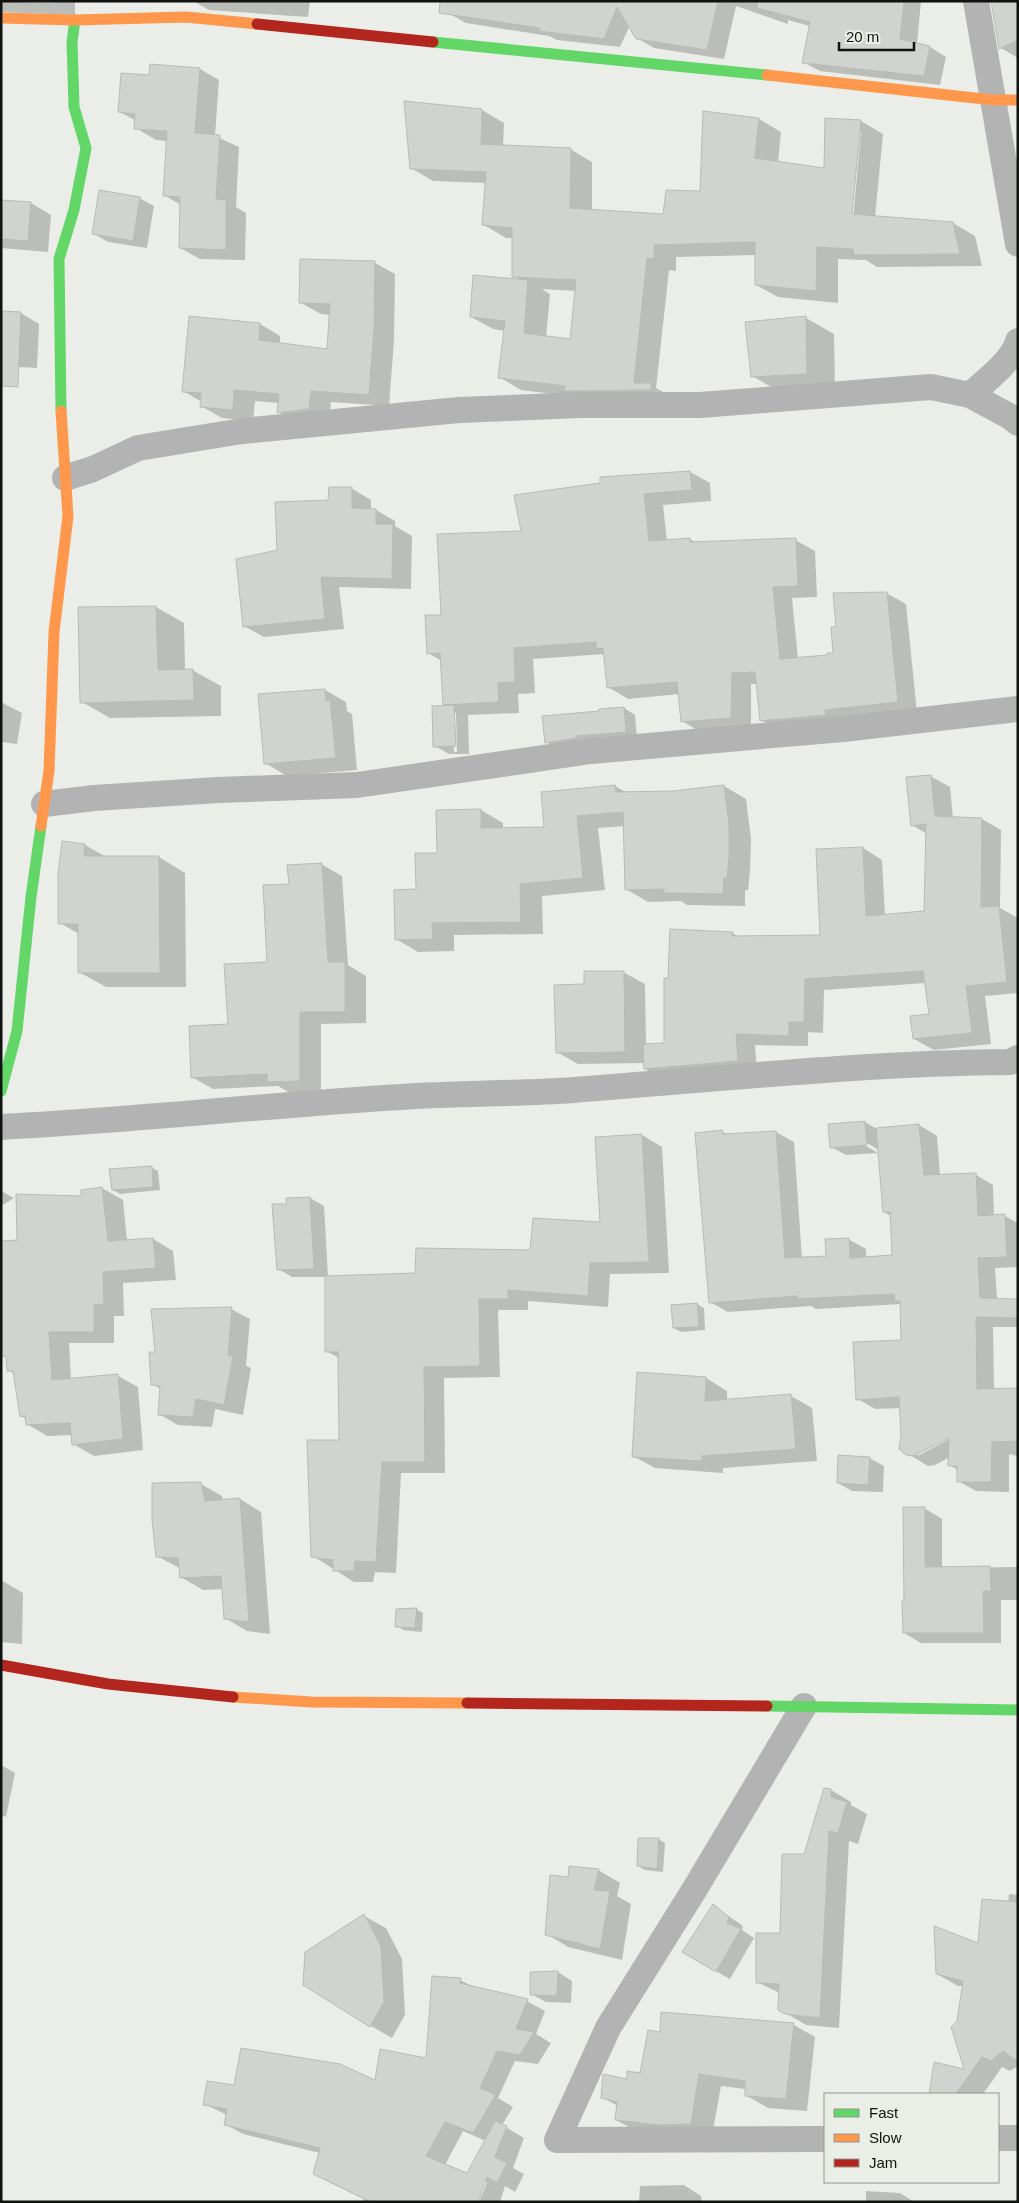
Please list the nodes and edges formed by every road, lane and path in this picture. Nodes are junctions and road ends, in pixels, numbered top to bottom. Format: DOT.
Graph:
graph roads {
  1 [pos="976,1"];
  2 [pos="1,18"];
  3 [pos="76,20"];
  4 [pos="1006,100"];
  5 [pos="1018,244"];
  6 [pos="1018,341"];
  7 [pos="970,395"];
  8 [pos="1018,423"];
  9 [pos="65,478"];
  10 [pos="1018,709"];
  11 [pos="44,804"];
  12 [pos="1018,1058"];
  13 [pos="1,1091"];
  14 [pos="1,1127"];
  15 [pos="1,1665"];
  16 [pos="804,1706"];
  17 [pos="1018,1710"];
  18 [pos="824,2138"];
  19 [pos="999,2138"];
  20 [pos="1018,2138"];
  1 -- 4 [label="street"];
  2 -- 3 [label="street"];
  3 -- 4 [label="street"];
  3 -- 9 [label="street"];
  4 -- 5 [label="street"];
  6 -- 7 [label="street"];
  7 -- 8 [label="street"];
  7 -- 9 [label="street"];
  9 -- 11 [label="street"];
  10 -- 11 [label="street"];
  11 -- 13 [label="street"];
  12 -- 14 [label="street"];
  15 -- 16 [label="street"];
  16 -- 17 [label="street"];
  16 -- 18 [label="street"];
  19 -- 20 [label="street"];
}
